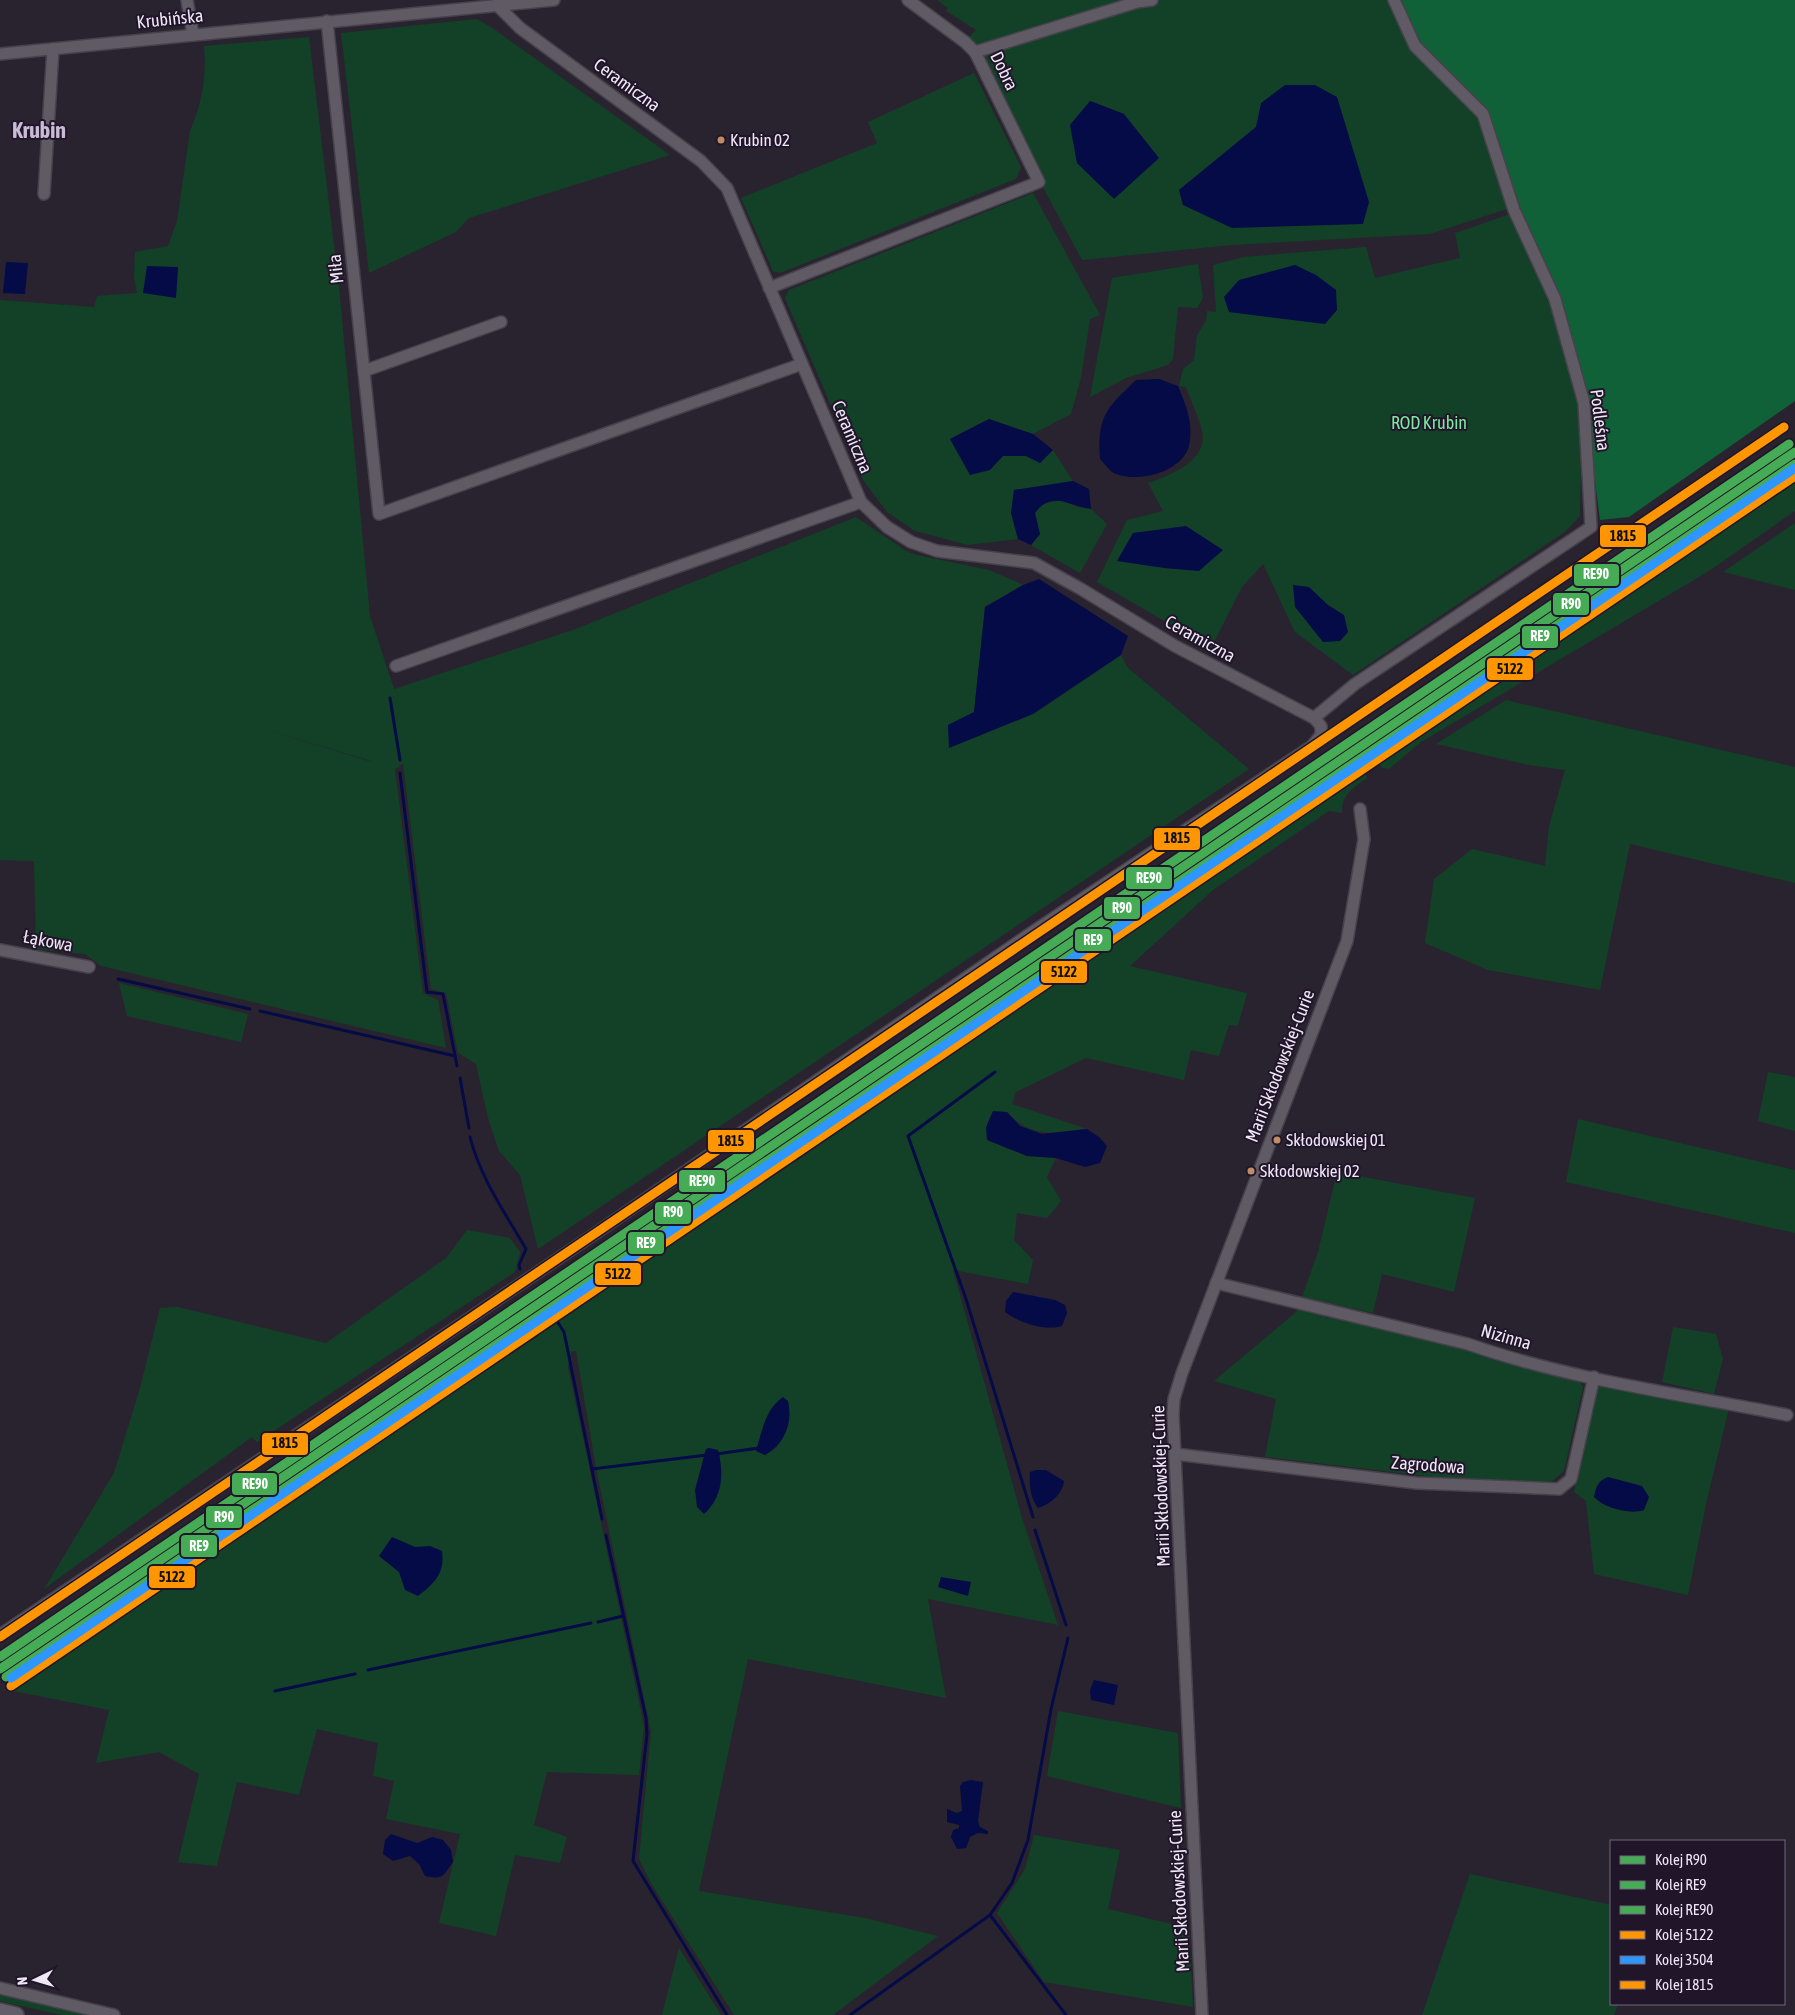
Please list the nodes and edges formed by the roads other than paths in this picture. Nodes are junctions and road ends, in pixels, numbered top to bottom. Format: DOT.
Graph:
graph roads {
  1 [pos="187,0"];
  2 [pos="554,0"];
  3 [pos="908,0"];
  4 [pos="1152,0"];
  5 [pos="1394,0"];
  6 [pos="512,2"];
  7 [pos="498,5"];
  8 [pos="327,21"];
  9 [pos="193,35"];
  10 [pos="53,49"];
  11 [pos="975,52"];
  12 [pos="0,54"];
  13 [pos="44,194"];
  14 [pos="769,288"];
  15 [pos="501,322"];
  16 [pos="802,364"];
  17 [pos="364,370"];
  18 [pos="861,502"];
  19 [pos="396,666"];
  20 [pos="1314,718"];
  21 [pos="1360,809"];
  22 [pos="0,950"];
  23 [pos="89,967"];
  24 [pos="1216,1283"];
  25 [pos="1594,1377"];
  26 [pos="1787,1415"];
  27 [pos="1175,1454"];
  28 [pos="0,1635"];
  29 [pos="0,1988"];
  30 [pos="0,2011"];
  31 [pos="16,2015"];
  32 [pos="114,2015"];
  33 [pos="1202,2015"];
  1 -- 9 [label="street"];
  2 -- 6 [label="street, Krubińska"];
  3 -- 11 [label="street, Dobra"];
  4 -- 11 [label="street"];
  5 -- 20 [label="street, Podleśna"];
  6 -- 7 [label="street, Krubińska"];
  7 -- 8 [label="street, Krubińska"];
  7 -- 14 [label="street, Ceramiczna"];
  8 -- 9 [label="street, Krubińska"];
  8 -- 17 [label="street, Miła"];
  9 -- 10 [label="street, Krubińska"];
  10 -- 12 [label="street, Krubińska"];
  10 -- 13 [label="street"];
  11 -- 14 [label="street, Dobra"];
  14 -- 16 [label="street, Ceramiczna"];
  15 -- 17 [label="street"];
  16 -- 17 [label="street, Miła"];
  16 -- 18 [label="street, Ceramiczna"];
  18 -- 19 [label="street"];
  18 -- 20 [label="street, Ceramiczna"];
  20 -- 28 [label="street"];
  21 -- 24 [label="street, Marii Skłodowskiej-Curie"];
  22 -- 23 [label="street, Łąkowa"];
  24 -- 25 [label="street, Nizinna"];
  24 -- 27 [label="street, Marii Skłodowskiej-Curie"];
  25 -- 26 [label="street, Nizinna"];
  25 -- 27 [label="street, Zagrodowa"];
  27 -- 33 [label="street, Marii Skłodowskiej-Curie"];
  29 -- 32 [label="street"];
  30 -- 31 [label="main road"];
}
